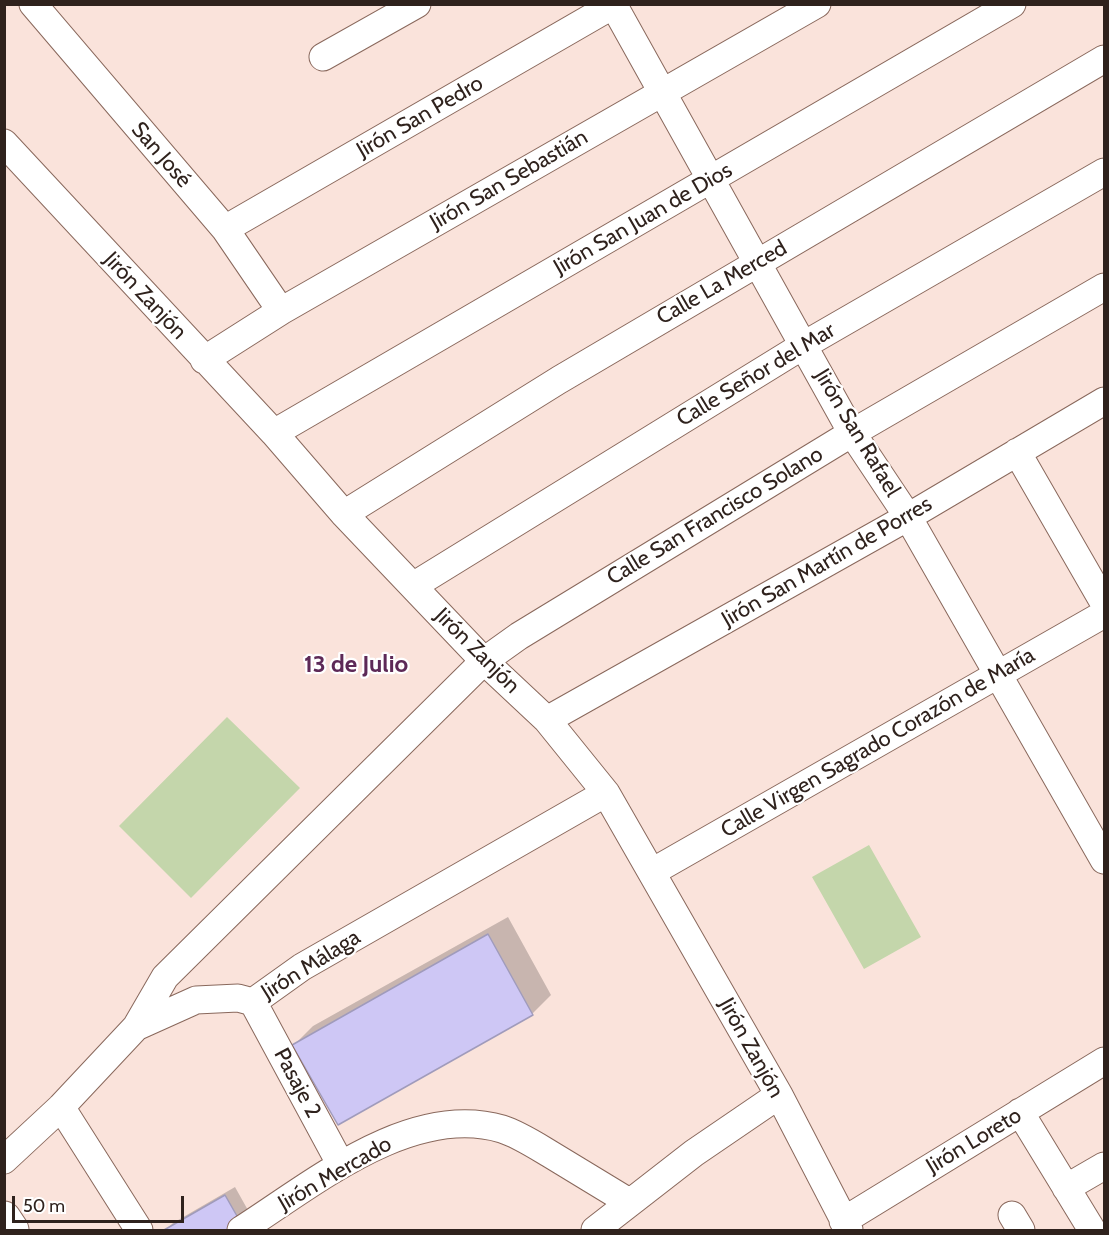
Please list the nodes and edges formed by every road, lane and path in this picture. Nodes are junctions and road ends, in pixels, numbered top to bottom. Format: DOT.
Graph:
graph roads {
  1 [pos="33,4"];
  2 [pos="417,4"];
  3 [pos="817,4"];
  4 [pos="1012,4"];
  5 [pos="614,5"];
  6 [pos="323,57"];
  7 [pos="1104,59"];
  8 [pos="661,93"];
  9 [pos="5,146"];
  10 [pos="1104,172"];
  11 [pos="710,180"];
  12 [pos="225,229"];
  13 [pos="758,262"];
  14 [pos="1104,287"];
  15 [pos="281,312"];
  16 [pos="804,345"];
  17 [pos="204,360"];
  18 [pos="1104,401"];
  19 [pos="274,433"];
  20 [pos="852,433"];
  21 [pos="1017,452"];
  22 [pos="344,514"];
  23 [pos="908,517"];
  24 [pos="413,586"];
  25 [pos="1104,603"];
  26 [pos="1104,614"];
  27 [pos="484,661"];
  28 [pos="998,675"];
  29 [pos="547,720"];
  30 [pos="606,793"];
  31 [pos="1104,860"];
  32 [pos="652,872"];
  33 [pos="253,1002"];
  34 [pos="136,1027"];
  35 [pos="1104,1061"];
  36 [pos="779,1095"];
  37 [pos="61,1107"];
  38 [pos="1020,1112"];
  39 [pos="4,1160"];
  40 [pos="341,1165"];
  41 [pos="1104,1166"];
  42 [pos="1066,1188"];
  43 [pos="629,1202"];
  44 [pos="4,1218"];
  45 [pos="846,1226"];
  46 [pos="12,1230"];
  47 [pos="139,1230"];
  48 [pos="241,1230"];
  49 [pos="595,1230"];
  50 [pos="1092,1230"];
  1 -- 12 [label="street, San José"];
  2 -- 6 [label="street"];
  3 -- 8 [label="street, Jirón San Sebastián"];
  4 -- 11 [label="street, Jirón San Juan de Dios"];
  5 -- 8 [label="street, Jirón San Rafael"];
  5 -- 12 [label="street, Jirón San Pedro"];
  7 -- 13 [label="street, Calle La Merced"];
  8 -- 11 [label="street, Jirón San Rafael"];
  8 -- 15 [label="street, Jirón San Sebastián"];
  9 -- 17 [label="street, Jirón Zanjón"];
  10 -- 16 [label="street, Calle Señor del Mar"];
  11 -- 13 [label="street, Jirón San Rafael"];
  11 -- 19 [label="street, Jirón San Juan de Dios"];
  12 -- 15 [label="street, San José"];
  13 -- 16 [label="street, Jirón San Rafael"];
  13 -- 22 [label="street, Calle La Merced"];
  14 -- 20 [label="street, Calle San Francisco Solano"];
  15 -- 17 [label="street, Jirón San Sebastián"];
  16 -- 20 [label="street, Jirón San Rafael"];
  16 -- 24 [label="street, Calle Señor del Mar"];
  17 -- 19 [label="street, Jirón Zanjón"];
  18 -- 21 [label="street, Jirón San Martín de Porres"];
  19 -- 22 [label="street, Jirón Zanjón"];
  20 -- 23 [label="street, Jirón San Rafael"];
  20 -- 27 [label="street, Calle San Francisco Solano"];
  21 -- 23 [label="street, Jirón San Martín de Porres"];
  21 -- 25 [label="street"];
  22 -- 24 [label="street, Jirón Zanjón"];
  23 -- 28 [label="street, Jirón San Rafael"];
  23 -- 29 [label="street, Jirón San Martín de Porres"];
  24 -- 27 [label="street, Jirón Zanjón"];
  26 -- 28 [label="street, Calle Virgen Sagrado Corazón de María"];
  27 -- 29 [label="street, Jirón Zanjón"];
  27 -- 34 [label="street, Calle San Francisco Solano"];
  28 -- 31 [label="street, Jirón San Rafael"];
  28 -- 32 [label="street, Calle Virgen Sagrado Corazón de María"];
  29 -- 30 [label="street, Jirón Zanjón"];
  30 -- 32 [label="street, Jirón Zanjón"];
  30 -- 33 [label="street, Jirón Málaga"];
  32 -- 36 [label="street, Jirón Zanjón"];
  33 -- 34 [label="street, Jirón Málaga"];
  33 -- 40 [label="street, Pasaje 2"];
  34 -- 37 [label="street, Jirón Málaga"];
  35 -- 38 [label="street, Jirón Loreto"];
  36 -- 43 [label="street"];
  36 -- 45 [label="street, Jirón Zanjón"];
  37 -- 39 [label="street, Jirón Málaga"];
  37 -- 47 [label="street"];
  38 -- 42 [label="street"];
  38 -- 45 [label="street, Jirón Loreto"];
  40 -- 43 [label="street, Jirón Mercado"];
  40 -- 48 [label="street, Jirón Mercado"];
  41 -- 42 [label="street"];
  42 -- 50 [label="street"];
  43 -- 49 [label="street"];
  44 -- 46 [label="street"];
}
